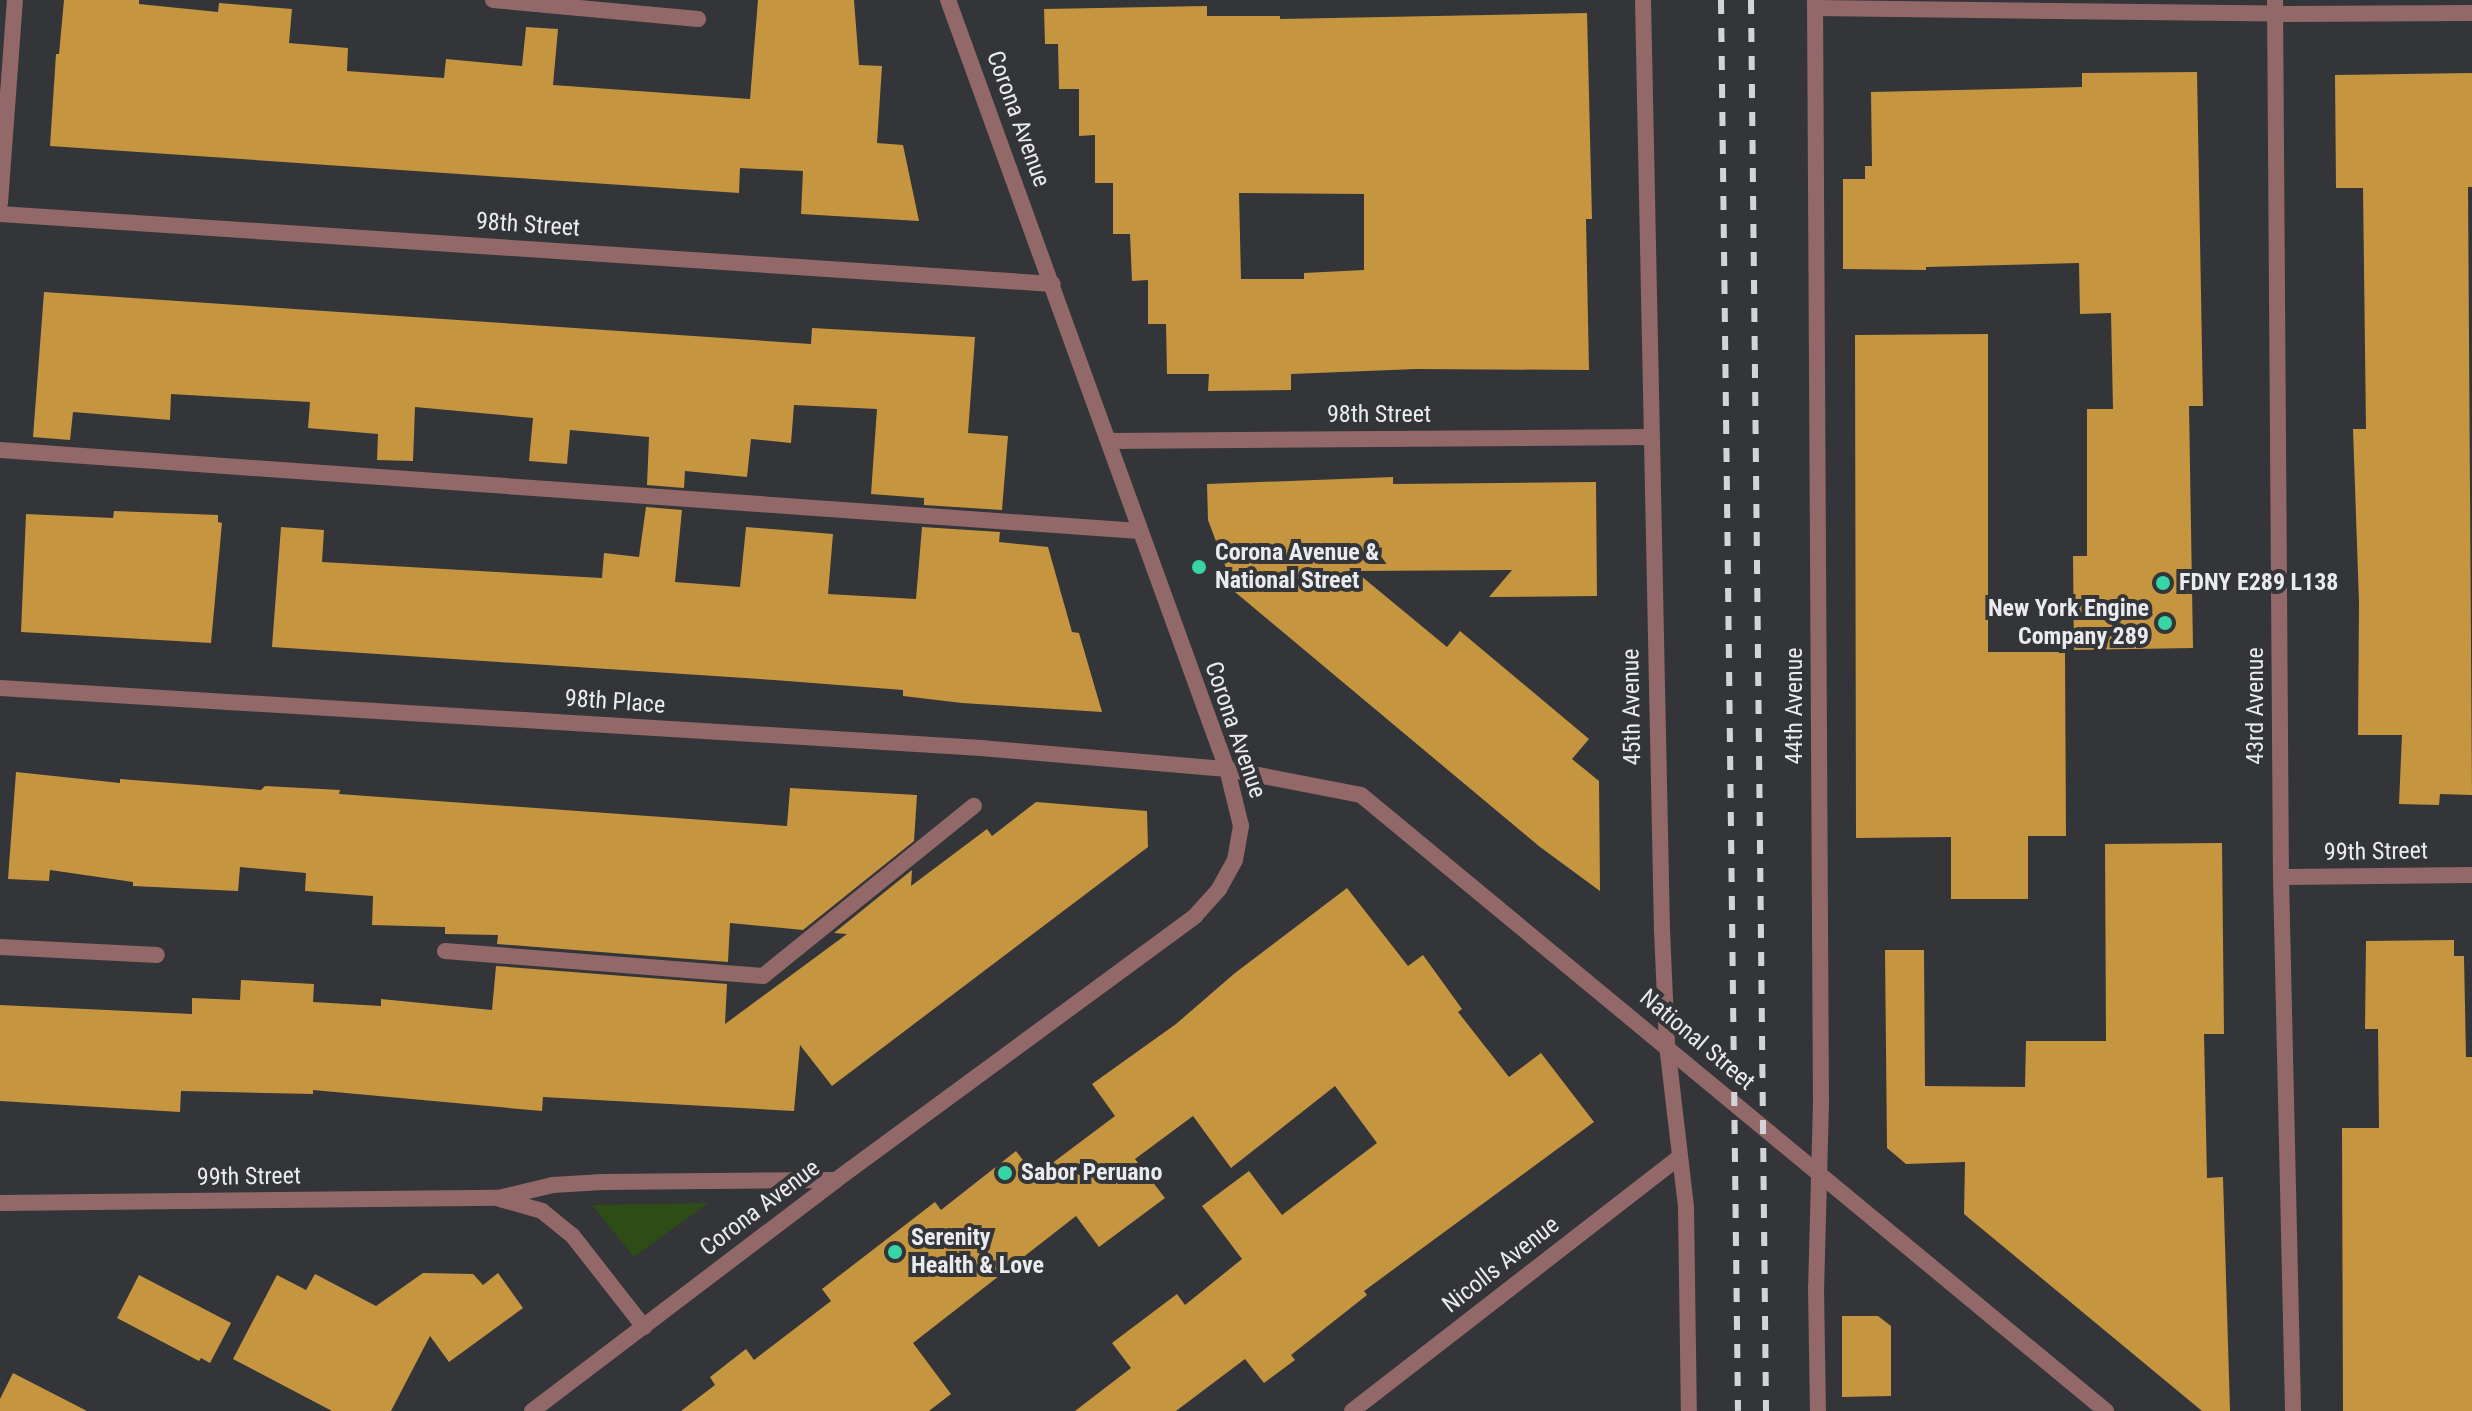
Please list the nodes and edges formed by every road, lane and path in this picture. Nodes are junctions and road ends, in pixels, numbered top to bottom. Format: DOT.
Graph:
graph roads {
  1 [pos="15,0"];
  2 [pos="493,0"];
  3 [pos="948,0"];
  4 [pos="1643,0"];
  5 [pos="1815,4"];
  6 [pos="2275,7"];
  7 [pos="2472,13"];
  8 [pos="698,19"];
  9 [pos="0,203"];
  10 [pos="0,214"];
  11 [pos="1053,284"];
  12 [pos="1650,437"];
  13 [pos="1109,441"];
  14 [pos="0,450"];
  15 [pos="1139,531"];
  16 [pos="0,688"];
  17 [pos="1227,769"];
  18 [pos="974,806"];
  19 [pos="2472,875"];
  20 [pos="2281,877"];
  21 [pos="0,947"];
  22 [pos="445,951"];
  23 [pos="157,955"];
  24 [pos="1667,1045"];
  25 [pos="1679,1157"];
  26 [pos="1819,1174"];
  27 [pos="836,1180"];
  28 [pos="498,1198"];
  29 [pos="0,1203"];
  30 [pos="644,1327"];
  31 [pos="532,1411"];
  32 [pos="1352,1411"];
  33 [pos="1689,1411"];
  34 [pos="1818,1411"];
  35 [pos="2106,1411"];
  36 [pos="2293,1411"];
  1 -- 9 [label="street"];
  2 -- 8 [label="street"];
  3 -- 11 [label="street, Corona Avenue"];
  4 -- 12 [label="street, 45th Avenue"];
  5 -- 6 [label="street"];
  5 -- 26 [label="street, 44th Avenue"];
  6 -- 7 [label="street"];
  6 -- 20 [label="street, 43rd Avenue"];
  10 -- 11 [label="street, 98th Street"];
  11 -- 13 [label="street, Corona Avenue"];
  12 -- 13 [label="street, 98th Street"];
  12 -- 24 [label="street, 45th Avenue"];
  13 -- 15 [label="street, Corona Avenue"];
  14 -- 15 [label="street"];
  15 -- 17 [label="street, Corona Avenue"];
  16 -- 17 [label="street, 98th Place"];
  17 -- 24 [label="street, National Street"];
  17 -- 27 [label="street, Corona Avenue"];
  18 -- 22 [label="street"];
  19 -- 20 [label="street, 99th Street"];
  20 -- 36 [label="street, 43rd Avenue"];
  21 -- 23 [label="street"];
  24 -- 25 [label="street, 45th Avenue"];
  24 -- 26 [label="street, National Street"];
  25 -- 32 [label="street, Nicolls Avenue"];
  25 -- 33 [label="street, 45th Avenue"];
  26 -- 34 [label="street, 44th Avenue"];
  26 -- 35 [label="street, National Street"];
  27 -- 28 [label="street, 99th Street"];
  27 -- 30 [label="street, Corona Avenue"];
  28 -- 29 [label="street, 99th Street"];
  28 -- 30 [label="street, 99th Street"];
  30 -- 31 [label="street, Corona Avenue"];
}
